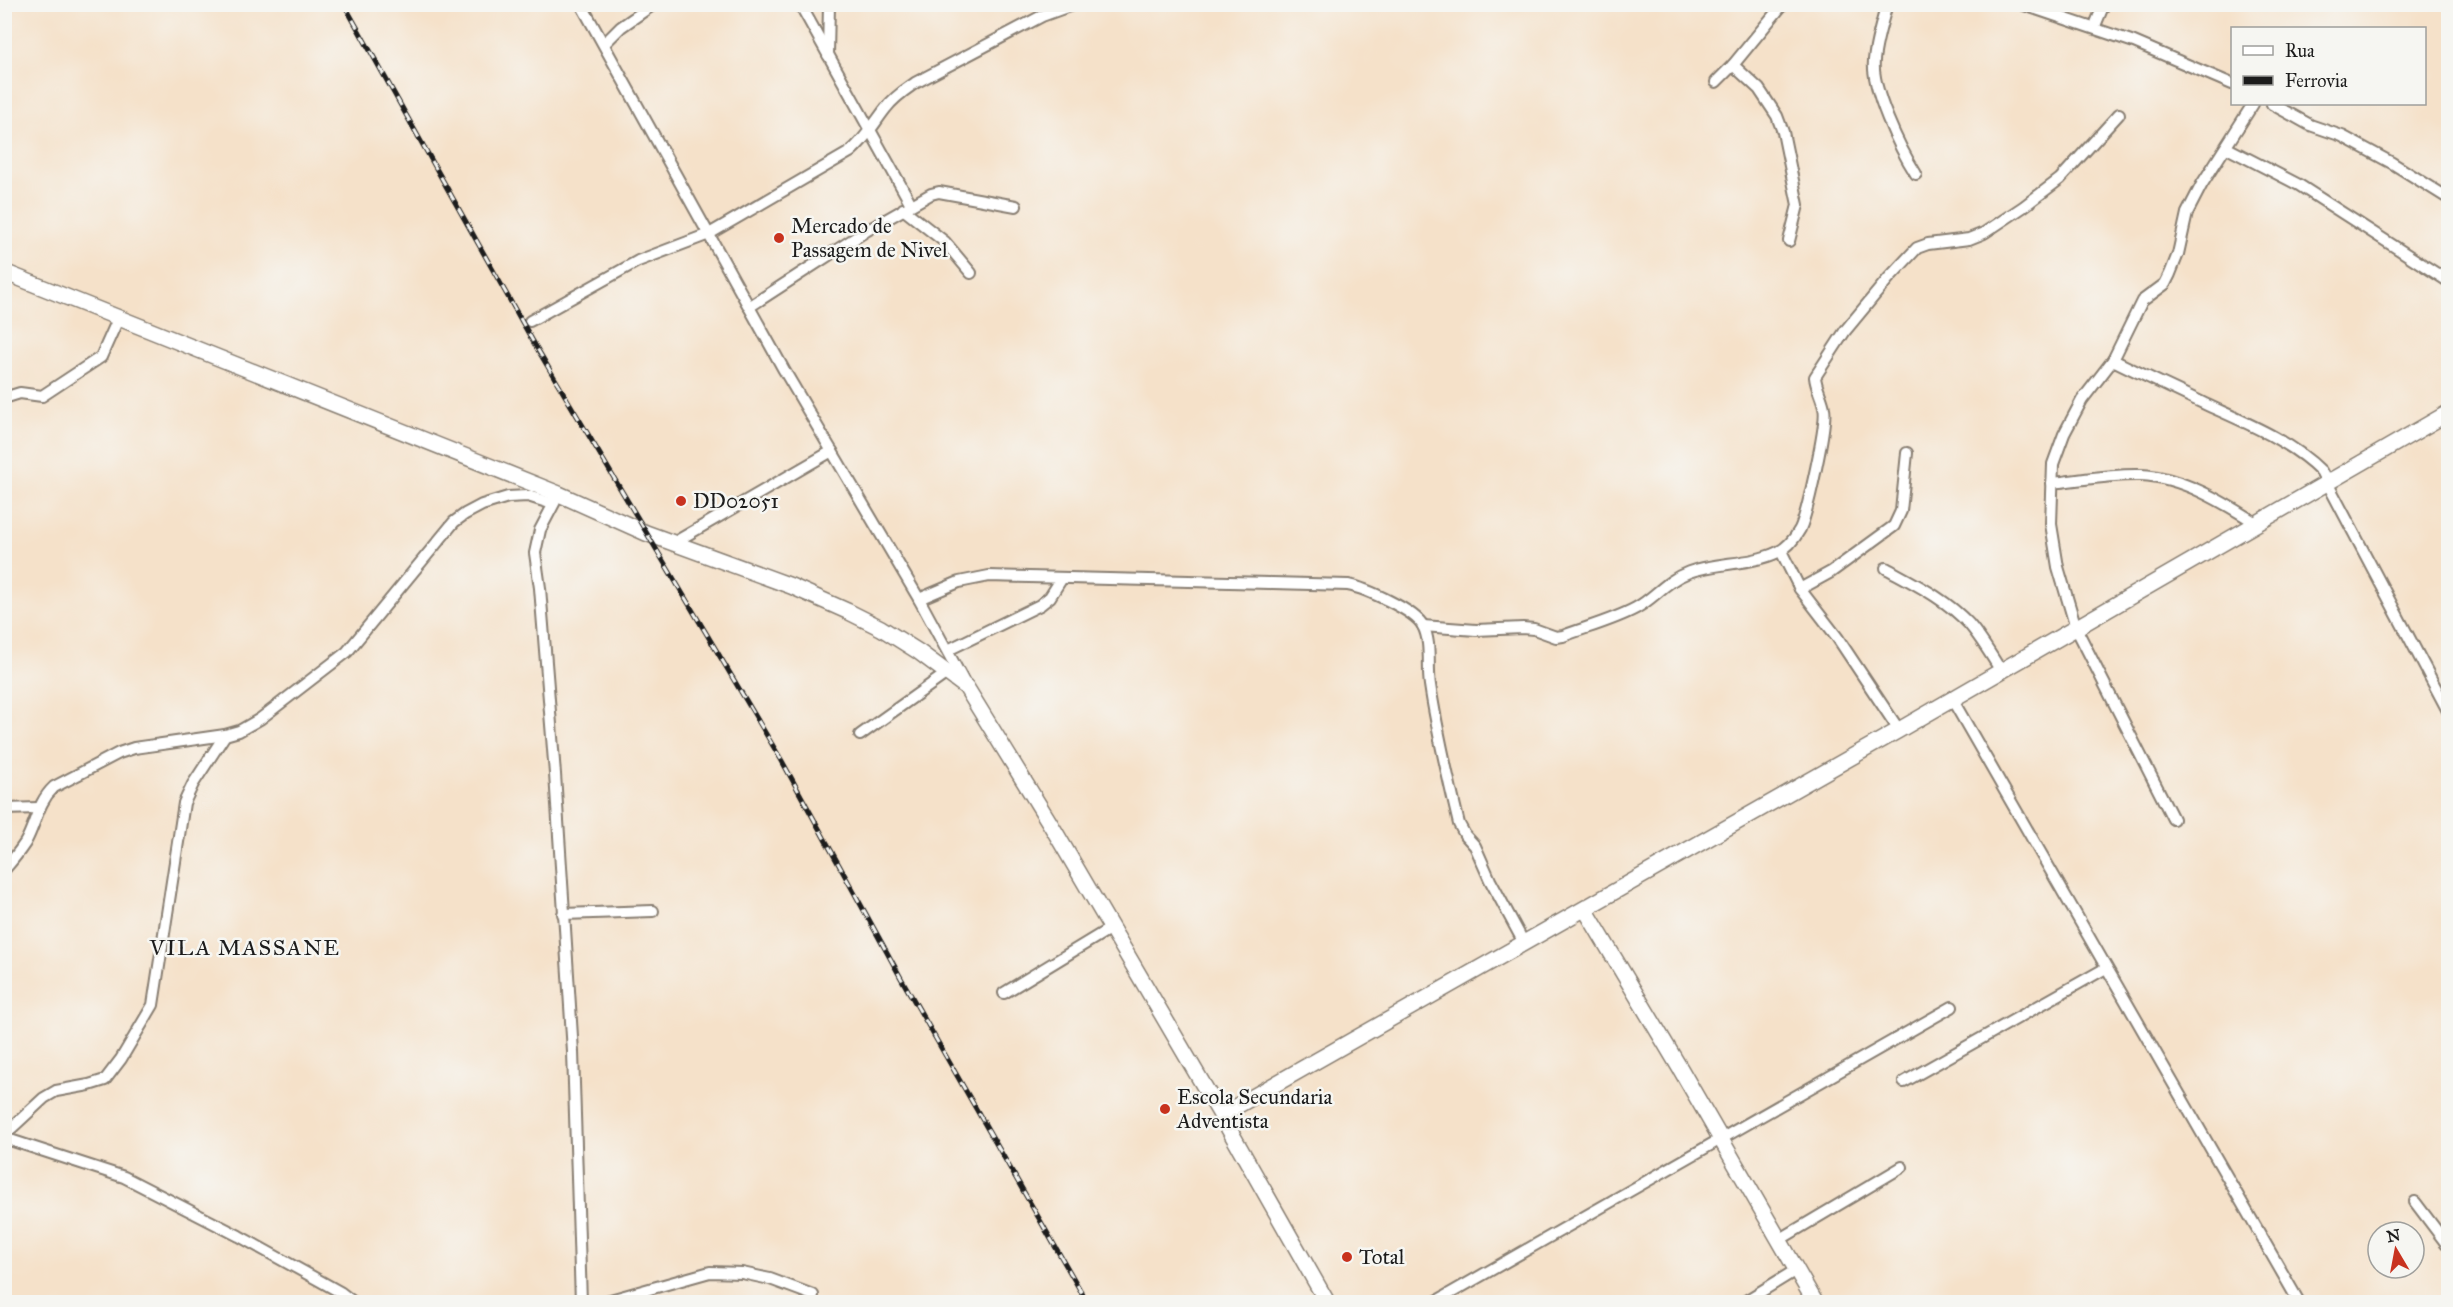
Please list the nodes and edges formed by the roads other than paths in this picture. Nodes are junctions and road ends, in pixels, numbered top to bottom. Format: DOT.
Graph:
graph roads {
  1 [pos="581,4"];
  2 [pos="654,4"];
  3 [pos="800,4"];
  4 [pos="829,4"];
  5 [pos="1075,4"];
  6 [pos="1783,4"];
  7 [pos="1887,4"];
  8 [pos="2104,4"];
  9 [pos="2027,6"];
  10 [pos="2094,28"];
  11 [pos="604,44"];
  12 [pos="828,55"];
  13 [pos="1733,65"];
  14 [pos="1716,82"];
  15 [pos="2231,84"];
  16 [pos="2252,105"];
  17 [pos="2274,105"];
  18 [pos="2119,114"];
  19 [pos="871,131"];
  20 [pos="2227,148"];
  21 [pos="1916,174"];
  22 [pos="2448,198"];
  23 [pos="907,206"];
  24 [pos="1016,206"];
  25 [pos="709,234"];
  26 [pos="1789,241"];
  27 [pos="4,272"];
  28 [pos="971,273"];
  29 [pos="2448,281"];
  30 [pos="749,307"];
  31 [pos="118,319"];
  32 [pos="530,321"];
  33 [pos="2113,360"];
  34 [pos="4,398"];
  35 [pos="2448,413"];
  36 [pos="832,451"];
  37 [pos="1908,453"];
  38 [pos="2052,483"];
  39 [pos="2327,483"];
  40 [pos="556,499"];
  41 [pos="2256,523"];
  42 [pos="675,542"];
  43 [pos="1780,551"];
  44 [pos="1886,568"];
  45 [pos="1062,578"];
  46 [pos="1800,589"];
  47 [pos="919,599"];
  48 [pos="1423,626"];
  49 [pos="2076,628"];
  50 [pos="948,650"];
  51 [pos="2001,671"];
  52 [pos="947,673"];
  53 [pos="966,687"];
  54 [pos="1952,699"];
  55 [pos="2448,711"];
  56 [pos="1899,730"];
  57 [pos="225,735"];
  58 [pos="860,735"];
  59 [pos="39,808"];
  60 [pos="4,809"];
  61 [pos="2173,819"];
  62 [pos="4,870"];
  63 [pos="1585,909"];
  64 [pos="653,911"];
  65 [pos="563,914"];
  66 [pos="1111,928"];
  67 [pos="1524,943"];
  68 [pos="2106,968"];
  69 [pos="1004,993"];
  70 [pos="1953,1008"];
  71 [pos="1904,1082"];
  72 [pos="1221,1115"];
  73 [pos="4,1137"];
  74 [pos="1720,1139"];
  75 [pos="1902,1167"];
  76 [pos="2415,1202"];
  77 [pos="1779,1240"];
  78 [pos="2448,1244"];
  79 [pos="1796,1270"];
  80 [pos="813,1295"];
  81 [pos="353,1302"];
  82 [pos="581,1302"];
  83 [pos="1327,1302"];
  84 [pos="1435,1302"];
  85 [pos="1744,1302"];
  86 [pos="1815,1302"];
  87 [pos="2299,1302"];
  1 -- 11 [label="street"];
  2 -- 11 [label="street"];
  3 -- 12 [label="street"];
  4 -- 12 [label="street"];
  5 -- 19 [label="street"];
  6 -- 13 [label="street"];
  7 -- 21 [label="street"];
  8 -- 10 [label="street"];
  9 -- 10 [label="street"];
  10 -- 15 [label="street"];
  11 -- 25 [label="street"];
  12 -- 19 [label="street"];
  13 -- 14 [label="street"];
  13 -- 26 [label="street"];
  16 -- 20 [label="street"];
  17 -- 22 [label="street"];
  18 -- 43 [label="street"];
  19 -- 23 [label="street"];
  19 -- 25 [label="street"];
  20 -- 29 [label="street"];
  20 -- 33 [label="street"];
  23 -- 24 [label="street"];
  23 -- 28 [label="street"];
  23 -- 30 [label="street"];
  25 -- 30 [label="street"];
  25 -- 32 [label="street"];
  27 -- 31 [label="street"];
  30 -- 36 [label="street"];
  31 -- 34 [label="street"];
  31 -- 40 [label="street"];
  33 -- 38 [label="street"];
  33 -- 39 [label="street"];
  35 -- 39 [label="street"];
  36 -- 42 [label="street"];
  36 -- 47 [label="street"];
  37 -- 46 [label="street"];
  38 -- 41 [label="street"];
  38 -- 49 [label="street"];
  39 -- 41 [label="street"];
  39 -- 55 [label="street"];
  40 -- 42 [label="street"];
  40 -- 57 [label="street"];
  40 -- 65 [label="street"];
  41 -- 49 [label="street"];
  42 -- 52 [label="street"];
  43 -- 46 [label="street"];
  43 -- 48 [label="street"];
  44 -- 51 [label="street"];
  45 -- 47 [label="street"];
  45 -- 48 [label="street"];
  45 -- 50 [label="street"];
  46 -- 56 [label="street"];
  47 -- 50 [label="street"];
  48 -- 67 [label="street"];
  49 -- 51 [label="street"];
  49 -- 61 [label="street"];
  50 -- 53 [label="street"];
  51 -- 54 [label="street"];
  52 -- 53 [label="street"];
  52 -- 58 [label="street"];
  53 -- 66 [label="street"];
  54 -- 56 [label="street"];
  54 -- 68 [label="street"];
  56 -- 63 [label="street"];
  57 -- 59 [label="street"];
  57 -- 73 [label="street"];
  59 -- 60 [label="street"];
  59 -- 62 [label="street"];
  63 -- 67 [label="street"];
  63 -- 74 [label="street"];
  64 -- 65 [label="street"];
  65 -- 82 [label="street"];
  66 -- 69 [label="street"];
  66 -- 72 [label="street"];
  67 -- 72 [label="street"];
  68 -- 71 [label="street"];
  68 -- 87 [label="street"];
  70 -- 74 [label="street"];
  72 -- 83 [label="street"];
  73 -- 81 [label="street"];
  74 -- 77 [label="street"];
  74 -- 84 [label="street"];
  75 -- 77 [label="street"];
  76 -- 78 [label="street"];
  77 -- 79 [label="street"];
  79 -- 85 [label="street"];
  79 -- 86 [label="street"];
  80 -- 82 [label="street"];
}
